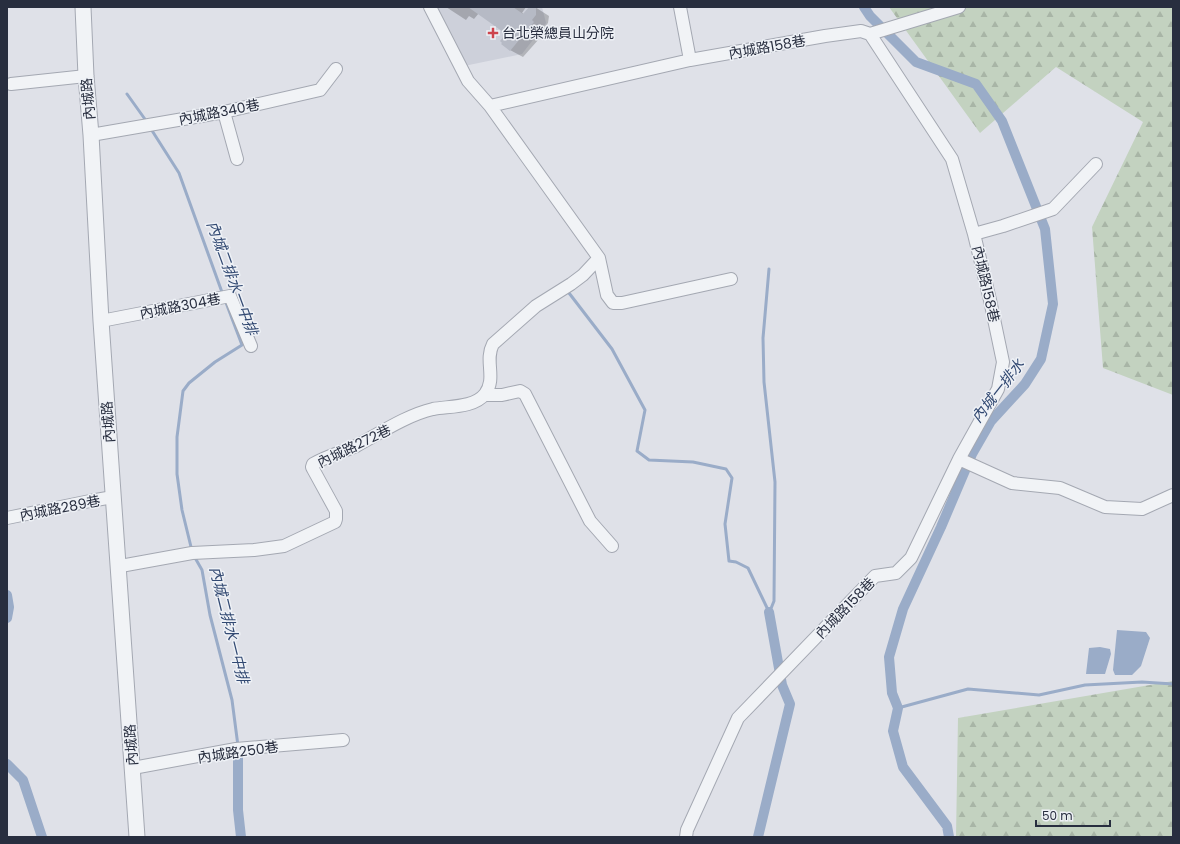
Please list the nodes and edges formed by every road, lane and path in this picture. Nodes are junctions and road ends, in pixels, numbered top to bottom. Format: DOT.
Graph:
graph roads {
  1 [pos="83,7"];
  2 [pos="430,7"];
  3 [pos="680,7"];
  4 [pos="959,7"];
  5 [pos="873,33"];
  6 [pos="690,60"];
  7 [pos="336,69"];
  8 [pos="86,76"];
  9 [pos="11,84"];
  10 [pos="490,106"];
  11 [pos="224,112"];
  12 [pos="91,135"];
  13 [pos="236,159"];
  14 [pos="1096,164"];
  15 [pos="974,234"];
  16 [pos="599,258"];
  17 [pos="731,279"];
  18 [pos="101,321"];
  19 [pos="251,346"];
  20 [pos="485,395"];
  21 [pos="961,460"];
  22 [pos="1173,495"];
  23 [pos="113,497"];
  24 [pos="7,518"];
  25 [pos="612,546"];
  26 [pos="119,567"];
  27 [pos="343,740"];
  28 [pos="133,768"];
  29 [pos="137,837"];
  30 [pos="686,837"];
  1 -- 8 [label="street, 內城路"];
  2 -- 10 [label="street"];
  3 -- 6 [label="street"];
  4 -- 5 [label="street"];
  5 -- 6 [label="street, 內城路158巷"];
  5 -- 15 [label="street, 內城路158巷"];
  6 -- 10 [label="street, 內城路158巷"];
  7 -- 11 [label="street, 內城路340巷"];
  8 -- 9 [label="street"];
  8 -- 12 [label="street, 內城路"];
  10 -- 16 [label="street"];
  11 -- 12 [label="street, 內城路340巷"];
  11 -- 13 [label="street"];
  12 -- 18 [label="street, 內城路"];
  14 -- 15 [label="street"];
  15 -- 21 [label="street, 內城路158巷"];
  16 -- 17 [label="street"];
  16 -- 20 [label="street"];
  18 -- 19 [label="street, 內城路304巷"];
  18 -- 23 [label="street, 內城路"];
  20 -- 25 [label="street"];
  20 -- 26 [label="street, 內城路272巷"];
  21 -- 22 [label="street"];
  21 -- 30 [label="street, 內城路158巷"];
  23 -- 24 [label="street, 內城路289巷"];
  23 -- 26 [label="street, 內城路"];
  26 -- 28 [label="street, 內城路"];
  27 -- 28 [label="street, 內城路250巷"];
  28 -- 29 [label="street, 內城路"];
}
